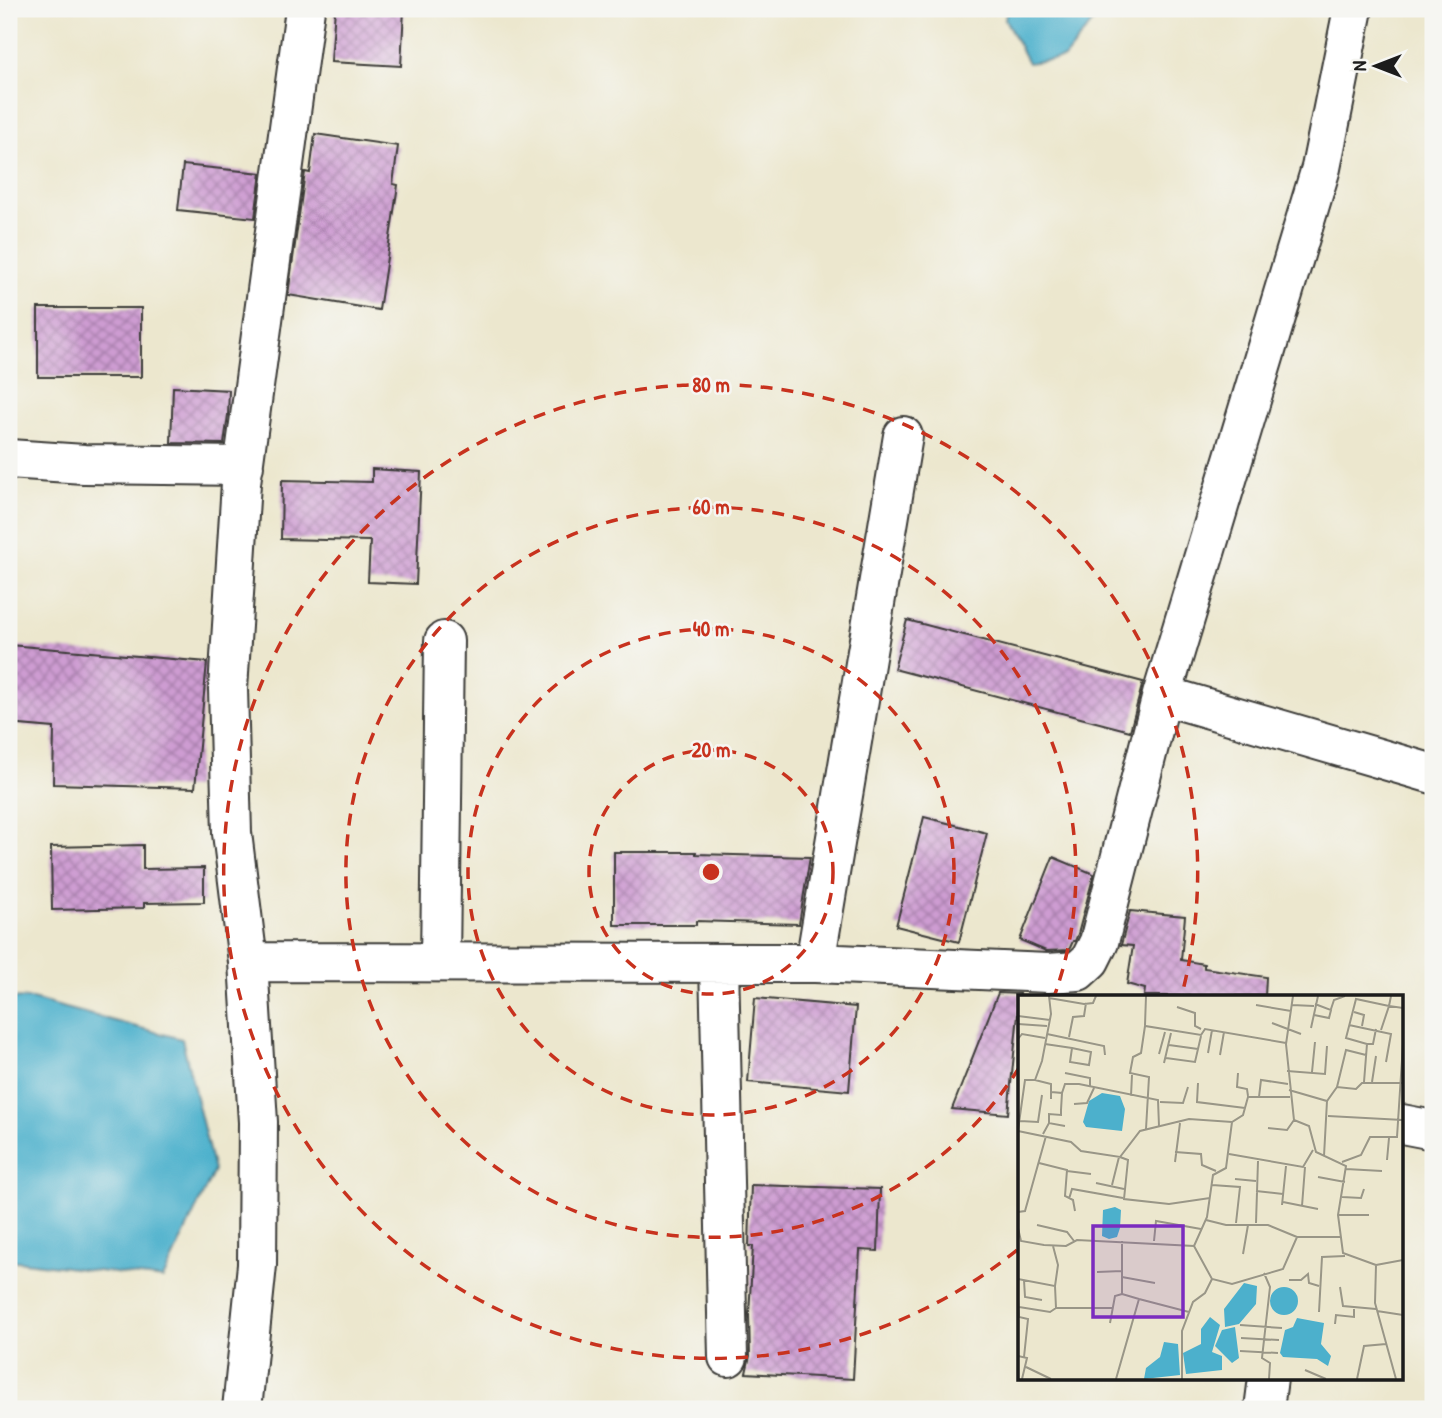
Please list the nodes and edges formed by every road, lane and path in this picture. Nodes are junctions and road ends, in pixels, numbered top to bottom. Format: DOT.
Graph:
graph roads {
  1 [pos="306,9"];
  2 [pos="1353,9"];
  3 [pos="903,436"];
  4 [pos="9,459"];
  5 [pos="244,466"];
  6 [pos="444,641"];
  7 [pos="1162,695"];
  8 [pos="1433,774"];
  9 [pos="248,962"];
  10 [pos="440,962"];
  11 [pos="719,963"];
  12 [pos="815,963"];
  13 [pos="1081,984"];
  14 [pos="1404,1125"];
  15 [pos="1433,1130"];
  16 [pos="728,1357"];
  17 [pos="1268,1380"];
  18 [pos="242,1409"];
  19 [pos="1264,1409"];
  1 -- 5 [label="street"];
  2 -- 7 [label="street"];
  3 -- 12 [label="street"];
  4 -- 5 [label="street"];
  5 -- 9 [label="street"];
  6 -- 10 [label="street"];
  7 -- 8 [label="street"];
  7 -- 13 [label="street"];
  9 -- 10 [label="street"];
  9 -- 18 [label="street"];
  10 -- 11 [label="street"];
  11 -- 12 [label="street"];
  11 -- 16 [label="street"];
  12 -- 13 [label="street"];
  14 -- 15 [label="street"];
  17 -- 19 [label="street"];
}
